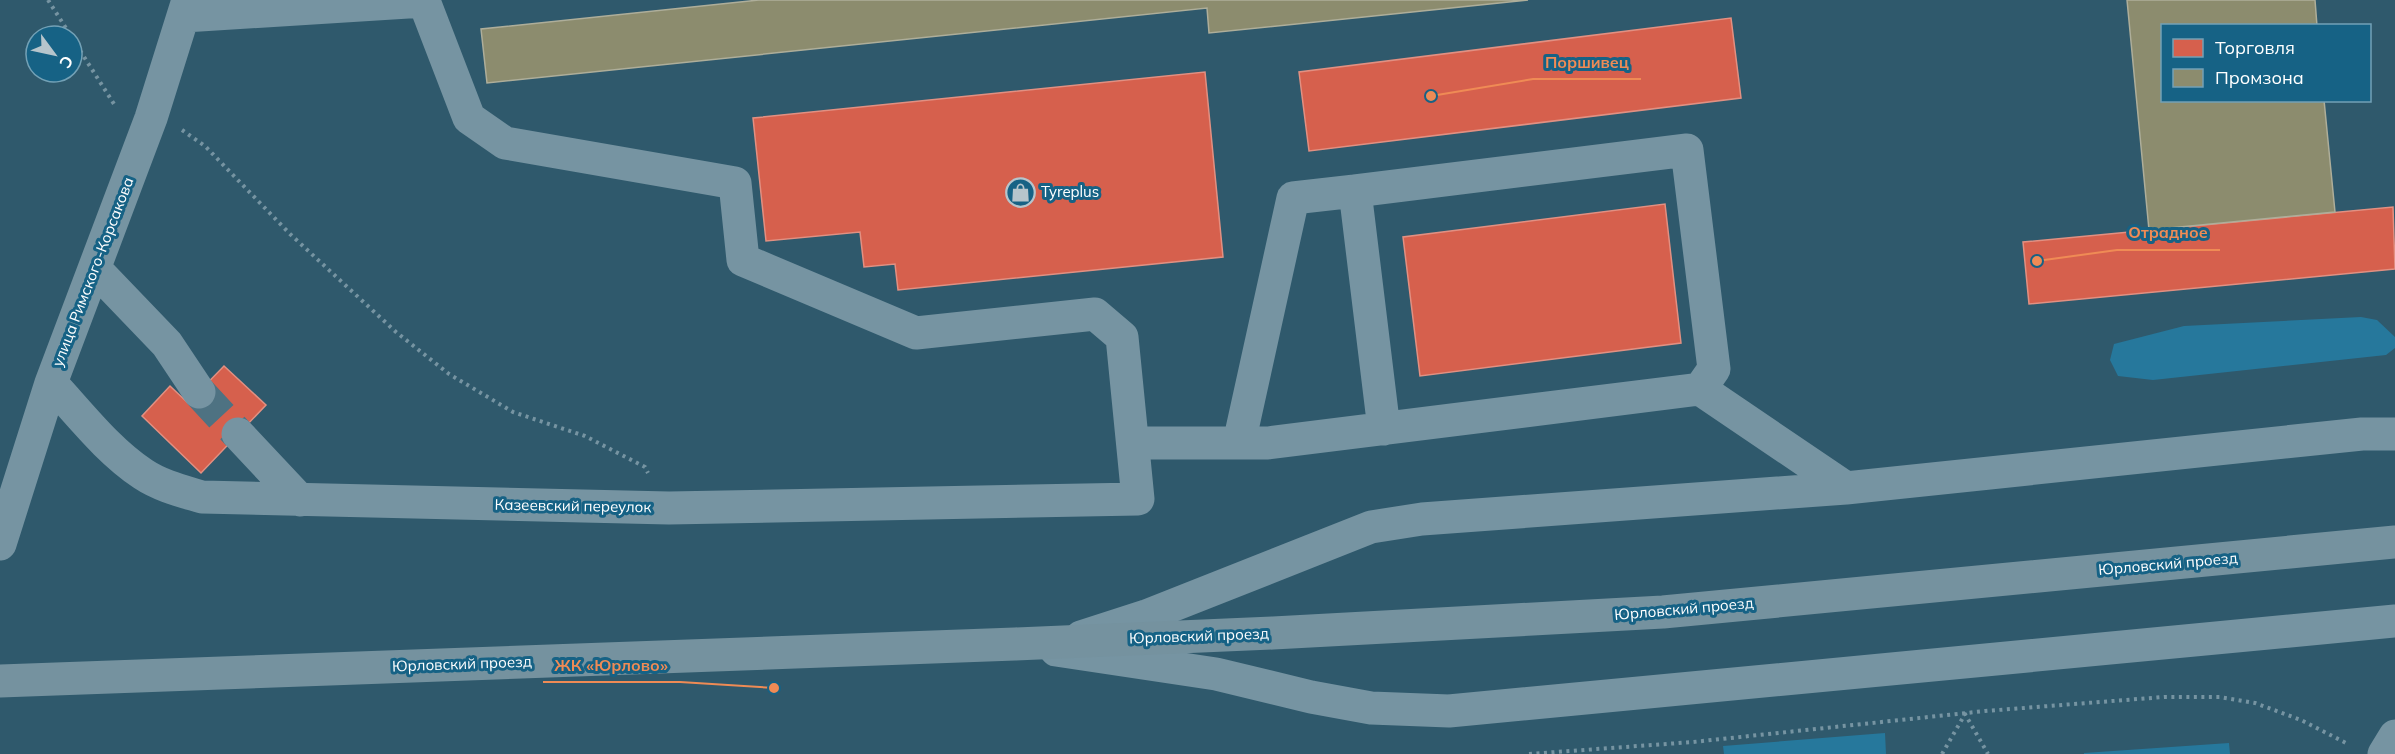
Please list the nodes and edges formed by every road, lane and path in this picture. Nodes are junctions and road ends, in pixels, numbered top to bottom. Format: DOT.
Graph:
graph roads {
  1 [pos="48,0"];
  2 [pos="444,0"];
  3 [pos="424,1"];
  4 [pos="186,8"];
  5 [pos="63,24"];
  6 [pos="84,57"];
  7 [pos="114,104"];
  8 [pos="181,130"];
  9 [pos="1355,190"];
  10 [pos="95,269"];
  11 [pos="51,383"];
  12 [pos="1700,389"];
  13 [pos="199,392"];
  14 [pos="1384,429"];
  15 [pos="238,434"];
  16 [pos="2395,434"];
  17 [pos="1239,442"];
  18 [pos="1133,443"];
  19 [pos="649,474"];
  20 [pos="1846,488"];
  21 [pos="300,500"];
  22 [pos="2395,542"];
  23 [pos="0,544"];
  24 [pos="2395,621"];
  25 [pos="1064,642"];
  26 [pos="1015,644"];
  27 [pos="0,681"];
  28 [pos="1965,714"];
  29 [pos="2395,736"];
  30 [pos="2348,744"];
  31 [pos="1529,754"];
  32 [pos="1942,754"];
  33 [pos="1988,754"];
  34 [pos="2384,754"];
  1 -- 5 [label="path"];
  2 -- 3 [label="street"];
  3 -- 4 [label="street"];
  3 -- 18 [label="street"];
  4 -- 10 [label="street, улица Римского-Корсакова"];
  6 -- 7 [label="path"];
  8 -- 19 [label="path"];
  9 -- 12 [label="street"];
  9 -- 14 [label="street"];
  9 -- 17 [label="street"];
  10 -- 11 [label="street, улица Римского-Корсакова"];
  10 -- 13 [label="street"];
  11 -- 21 [label="street, Казеевский переулок"];
  11 -- 23 [label="street, улица Римского-Корсакова"];
  12 -- 14 [label="street"];
  12 -- 20 [label="street"];
  14 -- 17 [label="street"];
  15 -- 21 [label="street"];
  16 -- 20 [label="street"];
  17 -- 18 [label="street"];
  18 -- 21 [label="street, Казеевский переулок"];
  20 -- 25 [label="street"];
  22 -- 25 [label="main road, Юрловский проезд"];
  24 -- 26 [label="street"];
  25 -- 26 [label="main road, Юрловский проезд"];
  26 -- 27 [label="main road, Юрловский проезд"];
  28 -- 30 [label="path"];
  28 -- 31 [label="path"];
  28 -- 32 [label="path"];
  28 -- 33 [label="path"];
  29 -- 34 [label="street"];
}
